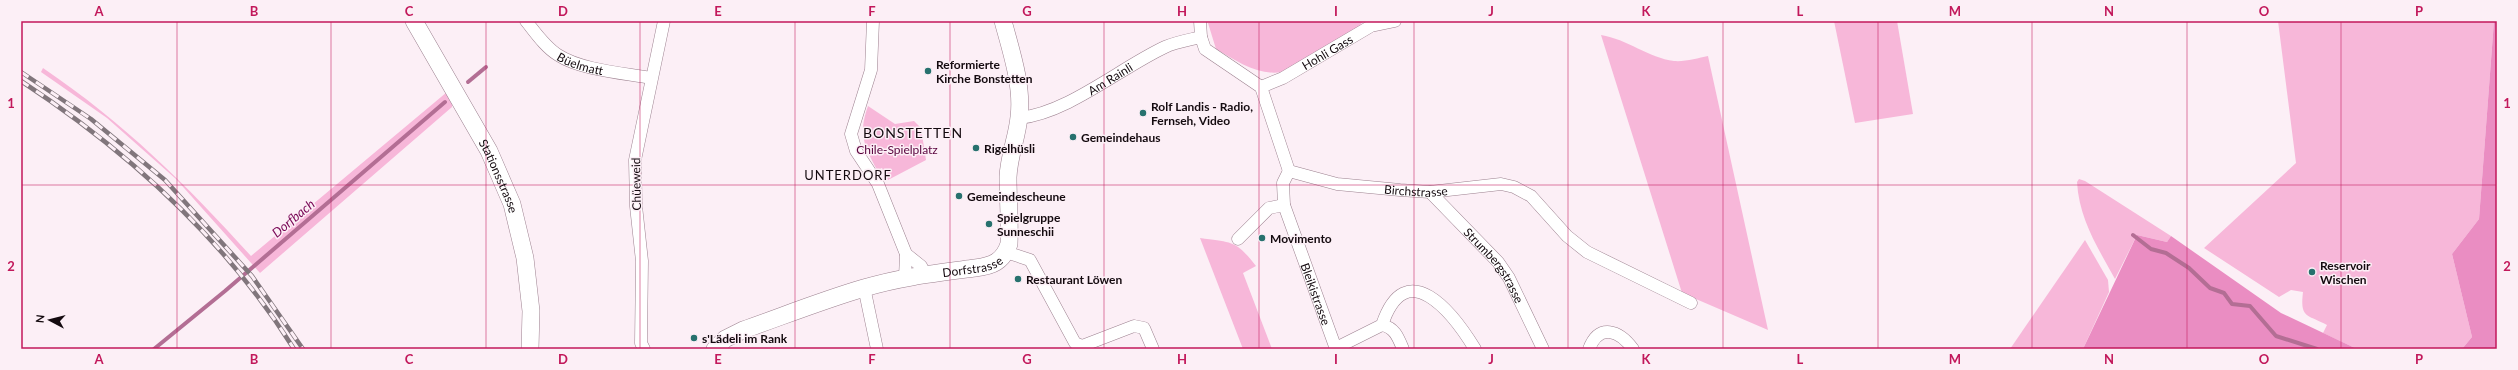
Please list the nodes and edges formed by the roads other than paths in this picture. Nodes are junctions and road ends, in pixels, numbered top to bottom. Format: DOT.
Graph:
graph roads {
  1 [pos="414,21"];
  2 [pos="526,21"];
  3 [pos="664,21"];
  4 [pos="873,21"];
  5 [pos="1003,21"];
  6 [pos="1200,21"];
  7 [pos="1394,21"];
  8 [pos="1201,37"];
  9 [pos="651,78"];
  10 [pos="1261,87"];
  11 [pos="1019,118"];
  12 [pos="1289,171"];
  13 [pos="1430,192"];
  14 [pos="1284,205"];
  15 [pos="1238,238"];
  16 [pos="1006,252"];
  17 [pos="906,254"];
  18 [pos="925,274"];
  19 [pos="905,278"];
  20 [pos="864,288"];
  21 [pos="1691,303"];
  22 [pos="1382,325"];
  23 [pos="1336,348"];
  24 [pos="530,349"];
  25 [pos="644,349"];
  26 [pos="715,349"];
  27 [pos="877,349"];
  28 [pos="1153,349"];
  29 [pos="1403,349"];
  30 [pos="1475,349"];
  31 [pos="1543,349"];
  32 [pos="1589,349"];
  33 [pos="1633,349"];
  1 -- 24 [label="street, Stationsstrasse"];
  2 -- 9 [label="street, Büelmatt"];
  3 -- 9 [label="street, Chüeweid"];
  4 -- 17 [label="street"];
  5 -- 11 [label="street, Dorfstrasse"];
  6 -- 8 [label="street"];
  7 -- 10 [label="street, Hohli Gass"];
  8 -- 10 [label="street"];
  8 -- 11 [label="street, Am Rainli"];
  9 -- 25 [label="street, Chüeweid"];
  10 -- 12 [label="street"];
  11 -- 16 [label="street, Dorfstrasse"];
  12 -- 13 [label="street, Birchstrasse"];
  12 -- 14 [label="street, Bleikistrasse"];
  13 -- 21 [label="street, Birchstrasse"];
  13 -- 31 [label="street, Strumbergstrasse"];
  14 -- 15 [label="street"];
  14 -- 23 [label="street, Bleikistrasse"];
  16 -- 18 [label="street, Dorfstrasse"];
  16 -- 28 [label="street"];
  17 -- 18 [label="street"];
  17 -- 19 [label="street"];
  18 -- 19 [label="street, Dorfstrasse"];
  19 -- 20 [label="street, Dorfstrasse"];
  20 -- 26 [label="street, Dorfstrasse"];
  20 -- 27 [label="street"];
  22 -- 23 [label="street"];
  22 -- 29 [label="street"];
  22 -- 30 [label="street"];
  32 -- 33 [label="street"];
}
